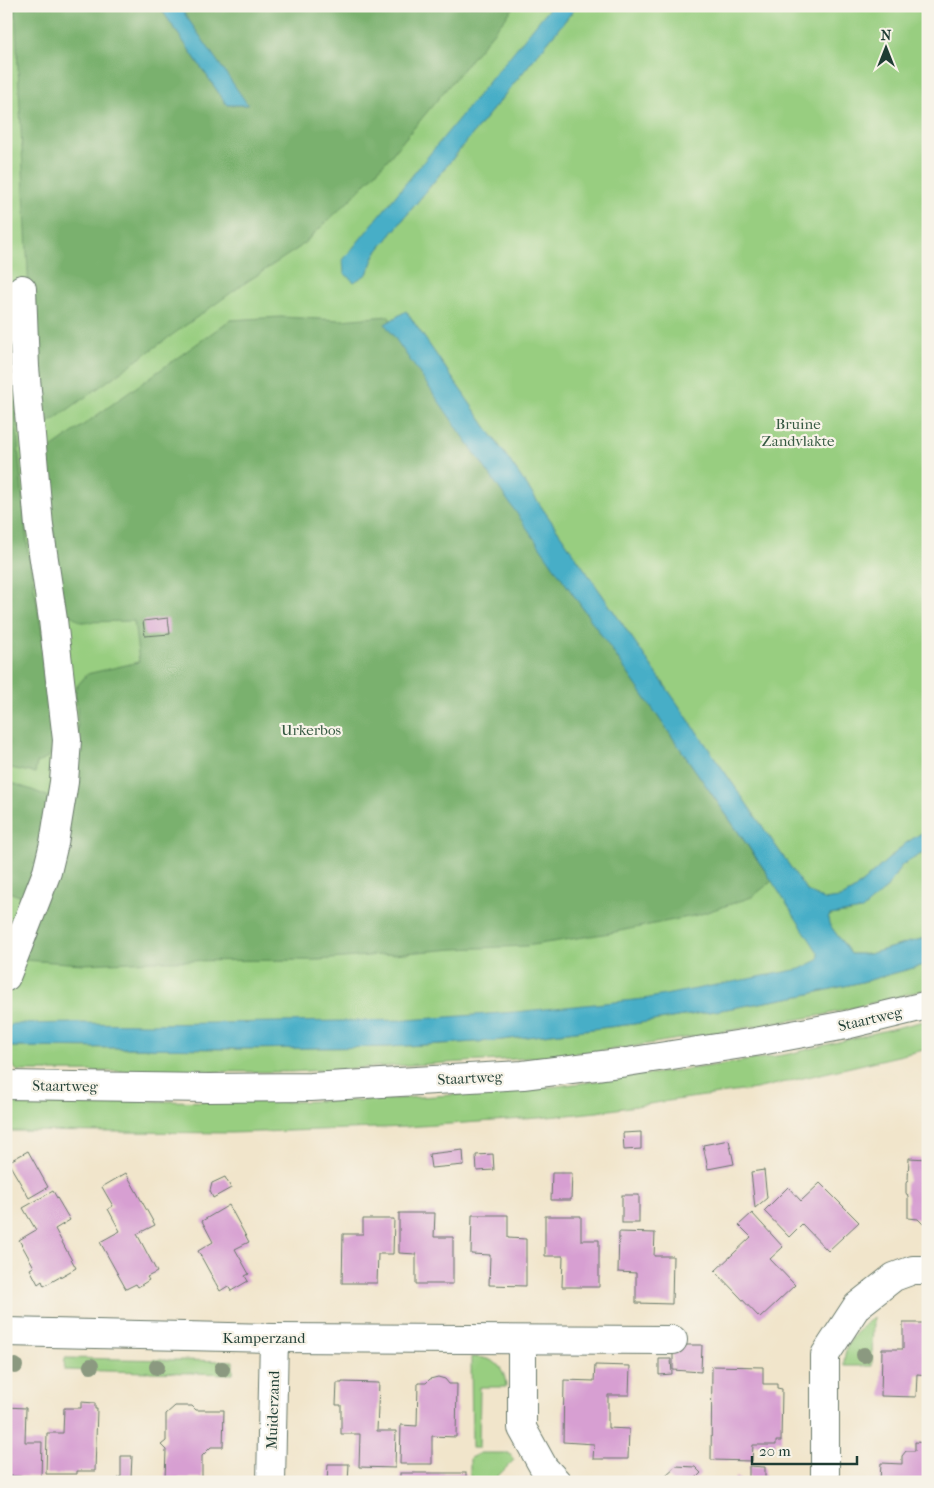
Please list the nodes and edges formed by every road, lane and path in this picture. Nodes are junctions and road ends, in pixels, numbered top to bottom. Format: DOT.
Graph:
graph roads {
  1 [pos="22,289"];
  2 [pos="6,977"];
  3 [pos="928,1005"];
  4 [pos="6,1086"];
  5 [pos="928,1270"];
  6 [pos="6,1332"];
  7 [pos="274,1338"];
  8 [pos="522,1340"];
  9 [pos="673,1340"];
  10 [pos="271,1482"];
  11 [pos="557,1482"];
  12 [pos="825,1482"];
  1 -- 2 [label="street"];
  3 -- 4 [label="street, Staartweg"];
  5 -- 12 [label="street"];
  6 -- 7 [label="street, Kamperzand"];
  7 -- 8 [label="street, Kamperzand"];
  7 -- 10 [label="street, Muiderzand"];
  8 -- 9 [label="street, Kamperzand"];
  8 -- 11 [label="street"];
}
